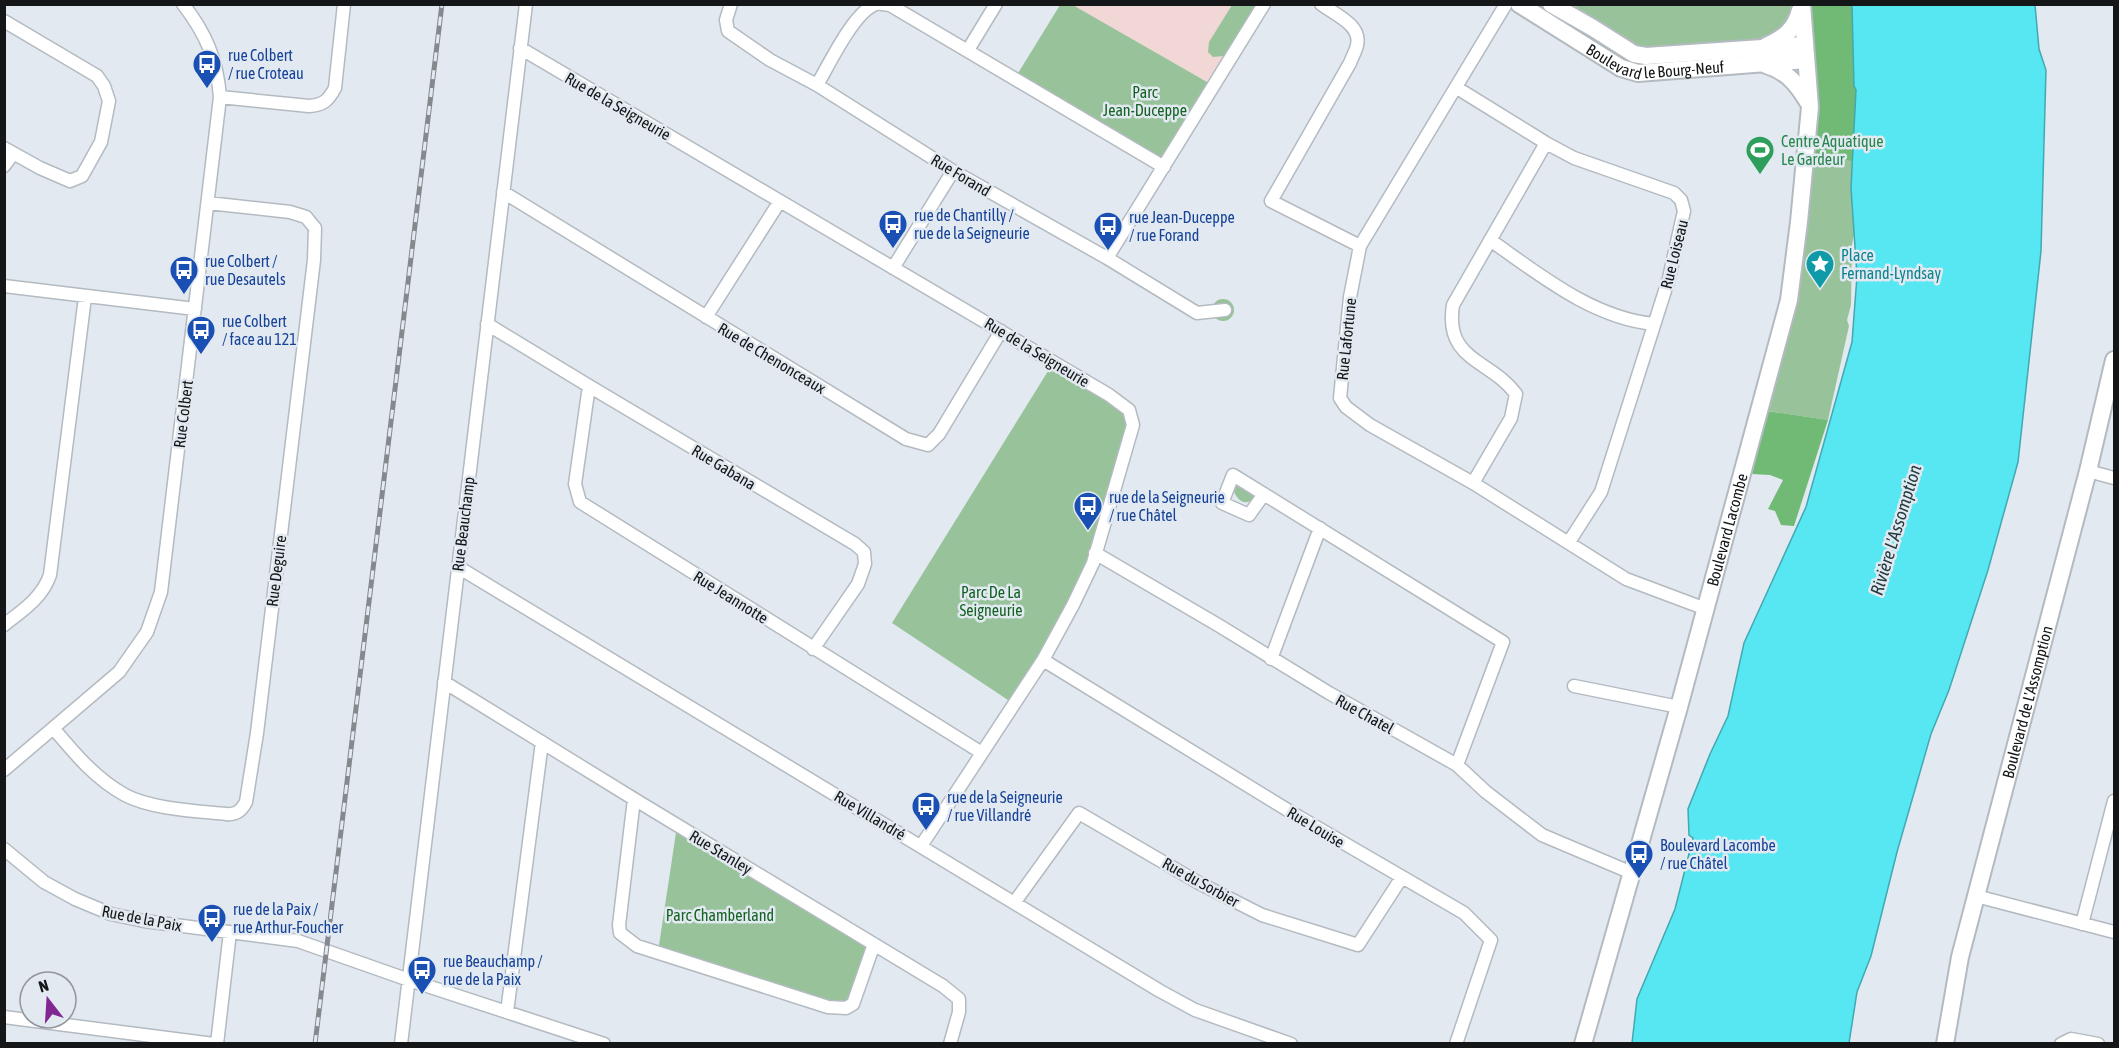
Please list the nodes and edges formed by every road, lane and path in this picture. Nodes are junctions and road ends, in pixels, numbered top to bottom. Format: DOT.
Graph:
graph roads {
  1 [pos="183,4"];
  2 [pos="344,4"];
  3 [pos="526,4"];
  4 [pos="731,4"];
  5 [pos="878,4"];
  6 [pos="882,4"];
  7 [pos="996,4"];
  8 [pos="1264,4"];
  9 [pos="1321,4"];
  10 [pos="1506,4"];
  11 [pos="1519,4"];
  12 [pos="1551,4"];
  13 [pos="1802,4"];
  14 [pos="4,21"];
  15 [pos="520,48"];
  16 [pos="968,50"];
  17 [pos="1805,53"];
  18 [pos="1761,56"];
  19 [pos="817,85"];
  20 [pos="1457,88"];
  21 [pos="220,97"];
  22 [pos="1809,104"];
  23 [pos="1546,143"];
  24 [pos="9,151"];
  25 [pos="4,166"];
  26 [pos="1164,167"];
  27 [pos="953,171"];
  28 [pos="503,192"];
  29 [pos="780,201"];
  30 [pos="208,203"];
  31 [pos="1490,240"];
  32 [pos="1360,246"];
  33 [pos="1107,258"];
  34 [pos="893,267"];
  35 [pos="4,286"];
  36 [pos="85,297"];
  37 [pos="195,309"];
  38 [pos="1225,310"];
  39 [pos="706,317"];
  40 [pos="487,324"];
  41 [pos="1654,324"];
  42 [pos="1001,331"];
  43 [pos="2115,360"];
  44 [pos="589,386"];
  45 [pos="2088,471"];
  46 [pos="2115,478"];
  47 [pos="1473,483"];
  48 [pos="1264,494"];
  49 [pos="1320,528"];
  50 [pos="1569,542"];
  51 [pos="1095,553"];
  52 [pos="458,567"];
  53 [pos="1706,609"];
  54 [pos="4,625"];
  55 [pos="813,649"];
  56 [pos="1271,659"];
  57 [pos="1043,660"];
  58 [pos="444,682"];
  59 [pos="1574,686"];
  60 [pos="1679,707"];
  61 [pos="54,729"];
  62 [pos="542,742"];
  63 [pos="982,753"];
  64 [pos="1456,765"];
  65 [pos="4,770"];
  66 [pos="634,799"];
  67 [pos="2115,801"];
  68 [pos="2112,820"];
  69 [pos="921,846"];
  70 [pos="4,849"];
  71 [pos="1632,873"];
  72 [pos="1402,877"];
  73 [pos="1976,896"];
  74 [pos="1014,903"];
  75 [pos="2082,924"];
  76 [pos="230,932"];
  77 [pos="2115,932"];
  78 [pos="874,944"];
  79 [pos="409,980"];
  80 [pos="507,1012"];
  81 [pos="4,1017"];
  82 [pos="215,1044"];
  83 [pos="401,1044"];
  84 [pos="604,1044"];
  85 [pos="950,1044"];
  86 [pos="1291,1044"];
  87 [pos="1456,1044"];
  88 [pos="1583,1044"];
  89 [pos="1944,1044"];
  90 [pos="2061,1044"];
  91 [pos="2098,1044"];
  1 -- 21 [label="street, Rue Colbert"];
  2 -- 21 [label="street"];
  3 -- 15 [label="street, Rue Beauchamp"];
  4 -- 19 [label="street, Rue Forand"];
  5 -- 19 [label="street"];
  6 -- 16 [label="street"];
  7 -- 16 [label="street"];
  8 -- 26 [label="street"];
  9 -- 32 [label="street"];
  10 -- 20 [label="street, Rue Lafortune"];
  11 -- 18 [label="street, Boulevard le Bourg-Neuf"];
  12 -- 18 [label="street, Boulevard le Bourg-Neuf"];
  13 -- 17 [label="street, Boulevard Lacombe"];
  13 -- 18 [label="street"];
  14 -- 24 [label="street"];
  15 -- 28 [label="street, Rue Beauchamp"];
  15 -- 29 [label="street, Rue de la Seigneurie"];
  16 -- 26 [label="street"];
  17 -- 18 [label="street, Boulevard le Bourg-Neuf"];
  17 -- 22 [label="street, Boulevard Lacombe"];
  18 -- 22 [label="street"];
  19 -- 27 [label="street, Rue Forand"];
  20 -- 23 [label="street, Rue Loiseau"];
  20 -- 32 [label="street, Rue Lafortune"];
  21 -- 30 [label="street, Rue Colbert"];
  22 -- 53 [label="street, Boulevard Lacombe"];
  23 -- 31 [label="street"];
  23 -- 41 [label="street, Rue Loiseau"];
  24 -- 25 [label="street"];
  26 -- 33 [label="street"];
  27 -- 33 [label="street, Rue Forand"];
  27 -- 34 [label="street"];
  28 -- 39 [label="street, Rue de Chenonceaux"];
  28 -- 40 [label="street, Rue Beauchamp"];
  29 -- 34 [label="street, Rue de la Seigneurie"];
  29 -- 39 [label="street"];
  30 -- 37 [label="street, Rue Colbert"];
  30 -- 61 [label="street, Rue Deguire"];
  31 -- 41 [label="street"];
  31 -- 47 [label="street"];
  32 -- 47 [label="street, Rue Lafortune"];
  33 -- 38 [label="street, Rue Forand"];
  34 -- 42 [label="street, Rue de la Seigneurie"];
  35 -- 36 [label="street"];
  36 -- 37 [label="street"];
  36 -- 54 [label="street"];
  37 -- 61 [label="street, Rue Colbert"];
  39 -- 42 [label="street, Rue de Chenonceaux"];
  40 -- 44 [label="street, Rue Gabana"];
  40 -- 52 [label="street, Rue Beauchamp"];
  41 -- 50 [label="street, Rue Loiseau"];
  42 -- 51 [label="street, Rue de la Seigneurie"];
  43 -- 45 [label="street, Boulevard de L'Assomption"];
  44 -- 55 [label="street, Rue Jeannotte"];
  44 -- 55 [label="street, Rue Gabana"];
  45 -- 46 [label="street"];
  45 -- 73 [label="street, Boulevard de L'Assomption"];
  47 -- 50 [label="street, Rue Lafortune"];
  48 -- 49 [label="street"];
  49 -- 56 [label="street"];
  49 -- 64 [label="street"];
  50 -- 53 [label="street, Rue Lafortune"];
  51 -- 56 [label="street, Rue Chatel"];
  51 -- 57 [label="street, Rue de la Seigneurie"];
  52 -- 58 [label="street, Rue Beauchamp"];
  52 -- 69 [label="street, Rue Villandré"];
  53 -- 60 [label="street, Boulevard Lacombe"];
  55 -- 63 [label="street, Rue Jeannotte"];
  56 -- 64 [label="street, Rue Chatel"];
  57 -- 63 [label="street, Rue de la Seigneurie"];
  57 -- 72 [label="street, Rue Louise"];
  58 -- 62 [label="street, Rue Stanley"];
  58 -- 79 [label="street, Rue Beauchamp"];
  59 -- 60 [label="street"];
  60 -- 71 [label="street, Boulevard Lacombe"];
  61 -- 65 [label="street, Rue Colbert"];
  62 -- 66 [label="street, Rue Stanley"];
  62 -- 80 [label="street"];
  63 -- 69 [label="street, Rue de la Seigneurie"];
  64 -- 71 [label="street, Rue Chatel"];
  66 -- 78 [label="street, Rue Stanley"];
  66 -- 78 [label="street"];
  67 -- 68 [label="street"];
  68 -- 75 [label="street"];
  69 -- 74 [label="street, Rue Villandré"];
  70 -- 76 [label="street, Rue de la Paix"];
  71 -- 88 [label="street, Boulevard Lacombe"];
  72 -- 74 [label="street, Rue du Sorbier"];
  72 -- 87 [label="street, Rue Louise"];
  73 -- 75 [label="street"];
  73 -- 89 [label="street, Boulevard de L'Assomption"];
  74 -- 86 [label="street, Rue Villandré"];
  75 -- 77 [label="street"];
  76 -- 79 [label="street, Rue de la Paix"];
  76 -- 82 [label="street"];
  78 -- 85 [label="street, Rue Stanley"];
  79 -- 80 [label="street, Rue de la Paix"];
  79 -- 83 [label="street, Rue Beauchamp"];
  80 -- 84 [label="street, Rue de la Paix"];
  81 -- 82 [label="street"];
  90 -- 91 [label="street"];
}
